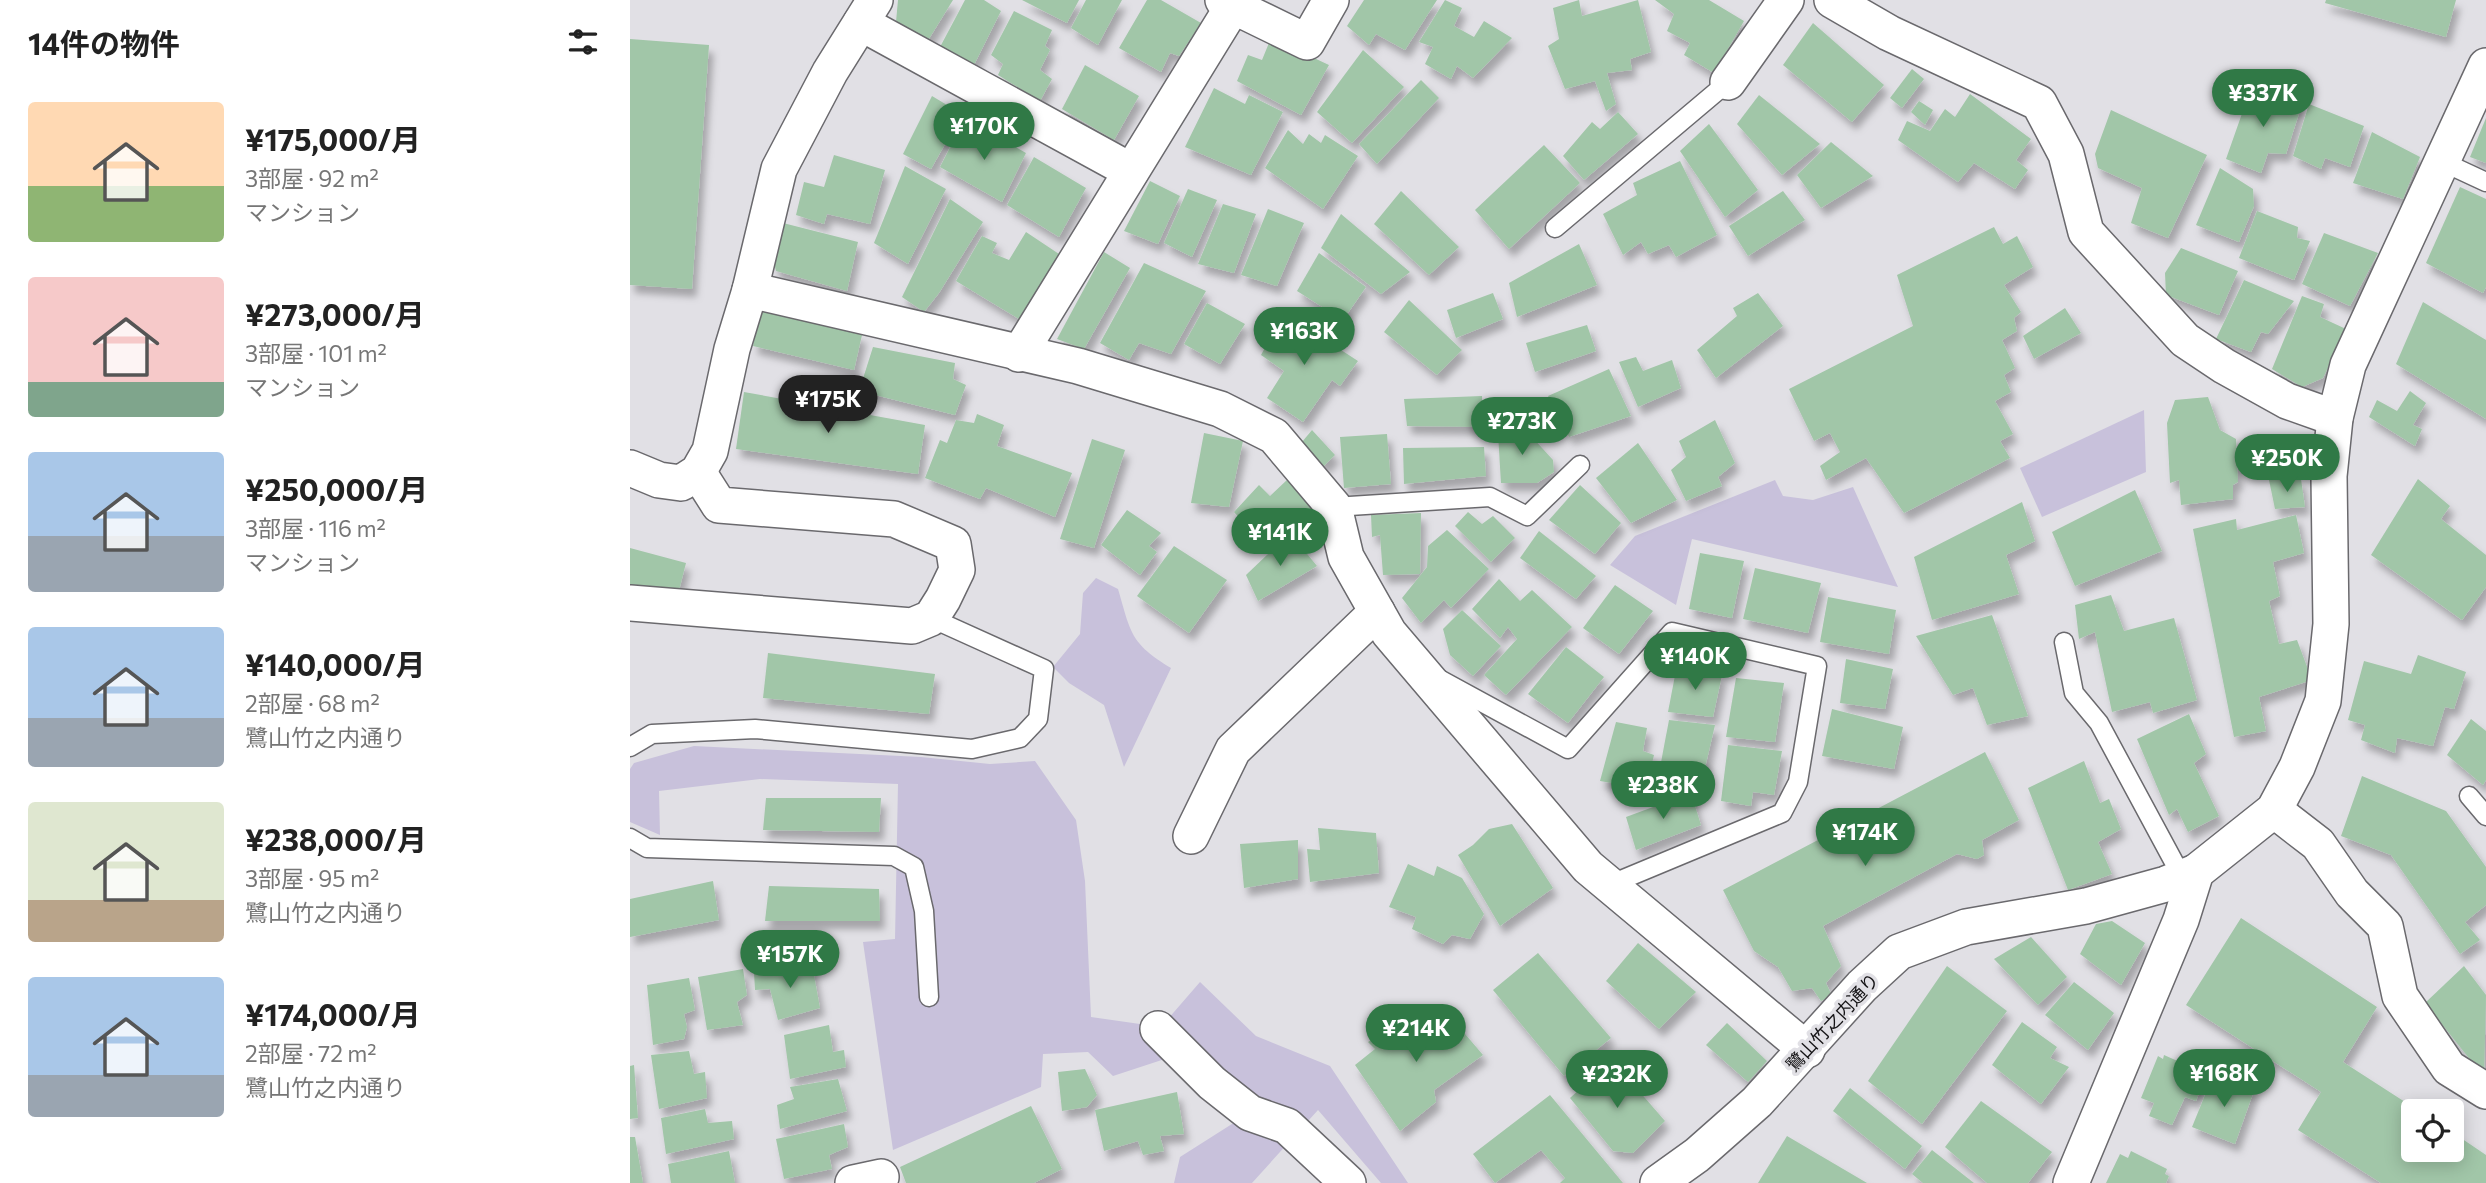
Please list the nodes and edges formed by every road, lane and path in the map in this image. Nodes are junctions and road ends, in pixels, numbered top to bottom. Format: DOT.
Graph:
graph roads {
  1 [pos="1331,0"];
  2 [pos="1786,0"];
  3 [pos="1832,0"];
  4 [pos="1228,3"];
  5 [pos="868,12"];
  6 [pos="2486,66"];
  7 [pos="1728,82"];
  8 [pos="2443,162"];
  9 [pos="1131,171"];
  10 [pos="2486,182"];
  11 [pos="1555,228"];
  12 [pos="750,290"];
  13 [pos="1019,354"];
  14 [pos="2335,418"];
  15 [pos="1580,465"];
  16 [pos="630,468"];
  17 [pos="698,472"];
  18 [pos="1334,507"];
  19 [pos="630,603"];
  20 [pos="1377,612"];
  21 [pos="931,618"];
  22 [pos="2064,642"];
  23 [pos="1418,668"];
  24 [pos="630,747"];
  25 [pos="2469,796"];
  26 [pos="2274,810"];
  27 [pos="2486,816"];
  28 [pos="1191,836"];
  29 [pos="630,838"];
  30 [pos="2189,875"];
  31 [pos="1609,884"];
  32 [pos="929,997"];
  33 [pos="1158,1029"];
  34 [pos="1807,1051"];
  35 [pos="2486,1091"];
  36 [pos="1348,1183"];
  37 [pos="1658,1183"];
  38 [pos="2071,1183"];
  1 -- 4 [label="street"];
  2 -- 7 [label="street"];
  3 -- 14 [label="street"];
  4 -- 9 [label="street"];
  5 -- 9 [label="street"];
  5 -- 12 [label="street"];
  6 -- 8 [label="street"];
  7 -- 11 [label="lane"];
  8 -- 10 [label="lane"];
  8 -- 14 [label="street"];
  9 -- 13 [label="street"];
  12 -- 13 [label="street"];
  12 -- 17 [label="street"];
  13 -- 18 [label="street"];
  14 -- 26 [label="street"];
  15 -- 18 [label="lane"];
  16 -- 17 [label="street"];
  17 -- 21 [label="street"];
  18 -- 20 [label="street"];
  19 -- 21 [label="street"];
  20 -- 23 [label="street"];
  20 -- 28 [label="street"];
  21 -- 24 [label="lane"];
  22 -- 30 [label="lane"];
  23 -- 31 [label="street"];
  23 -- 31 [label="lane"];
  25 -- 27 [label="lane"];
  26 -- 30 [label="street"];
  26 -- 35 [label="street"];
  29 -- 32 [label="lane"];
  30 -- 34 [label="street, 鷺山竹之内通り"];
  30 -- 38 [label="street"];
  31 -- 34 [label="street"];
  33 -- 36 [label="street"];
  34 -- 37 [label="street, 鷺山竹之内通り"];
}
